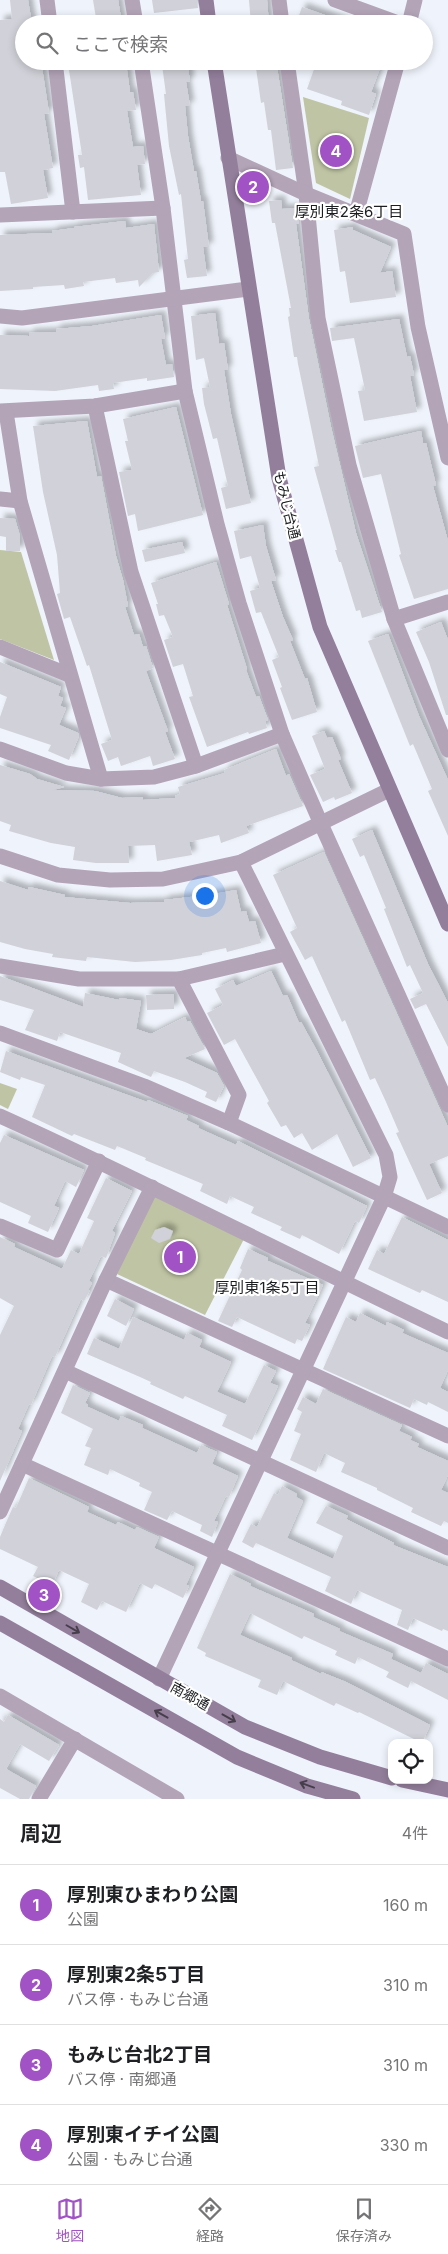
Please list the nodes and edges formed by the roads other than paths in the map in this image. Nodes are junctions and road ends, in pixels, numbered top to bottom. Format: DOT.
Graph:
graph roads {
  1 [pos="47,0"];
  2 [pos="132,0"];
  3 [pos="206,0"];
  4 [pos="279,0"];
  5 [pos="335,0"];
  6 [pos="415,0"];
  7 [pos="49,15"];
  8 [pos="134,15"];
  9 [pos="208,15"];
  10 [pos="281,15"];
  11 [pos="376,15"];
  12 [pos="411,15"];
  13 [pos="55,70"];
  14 [pos="142,70"];
  15 [pos="215,70"];
  16 [pos="288,70"];
  17 [pos="396,70"];
  18 [pos="228,158"];
  19 [pos="306,194"];
  20 [pos="164,208"];
  21 [pos="73,212"];
  22 [pos="0,214"];
  23 [pos="356,214"];
  24 [pos="248,289"];
  25 [pos="174,300"];
  26 [pos="0,316"];
  27 [pos="185,391"];
  28 [pos="95,406"];
  29 [pos="3,412"];
  30 [pos="448,458"];
  31 [pos="0,499"];
  32 [pos="20,501"];
  33 [pos="448,602"];
  34 [pos="394,619"];
  35 [pos="0,647"];
  36 [pos="69,674"];
  37 [pos="282,734"];
  38 [pos="0,749"];
  39 [pos="448,750"];
  40 [pos="196,766"];
  41 [pos="101,780"];
  42 [pos="389,790"];
  43 [pos="321,824"];
  44 [pos="0,856"];
  45 [pos="241,862"];
  46 [pos="448,924"];
  47 [pos="285,954"];
  48 [pos="0,966"];
  49 [pos="179,979"];
  50 [pos="0,1033"];
  51 [pos="448,1105"];
  52 [pos="0,1116"];
  53 [pos="229,1123"];
  54 [pos="99,1161"];
  55 [pos="152,1187"];
  56 [pos="384,1197"];
  57 [pos="0,1226"];
  58 [pos="448,1227"];
  59 [pos="106,1280"];
  60 [pos="342,1282"];
  61 [pos="448,1332"];
  62 [pos="302,1370"];
  63 [pos="65,1371"];
  64 [pos="448,1436"];
  65 [pos="261,1460"];
  66 [pos="22,1464"];
  67 [pos="0,1512"];
  68 [pos="448,1548"];
  69 [pos="217,1553"];
  70 [pos="0,1587"];
  71 [pos="0,1622"];
  72 [pos="448,1659"];
  73 [pos="160,1679"];
  74 [pos="0,1696"];
  75 [pos="75,1739"];
  76 [pos="388,1777"];
  77 [pos="420,1784"];
  78 [pos="448,1790"];
  79 [pos="39,1799"];
  80 [pos="178,1799"];
  81 [pos="353,1799"];
  1 -- 7 [label="street"];
  2 -- 8 [label="street"];
  3 -- 9 [label="street"];
  4 -- 10 [label="street"];
  5 -- 11 [label="street"];
  6 -- 12 [label="street"];
  13 -- 21 [label="street"];
  14 -- 20 [label="street"];
  15 -- 18 [label="street, もみじ台通"];
  16 -- 19 [label="street"];
  17 -- 23 [label="street"];
  18 -- 19 [label="street"];
  18 -- 24 [label="street, もみじ台通"];
  19 -- 23 [label="street"];
  19 -- 34 [label="street"];
  20 -- 21 [label="street"];
  20 -- 25 [label="street"];
  21 -- 22 [label="street"];
  23 -- 30 [label="street"];
  24 -- 25 [label="street"];
  24 -- 42 [label="street, もみじ台通"];
  25 -- 26 [label="street"];
  25 -- 27 [label="street"];
  27 -- 28 [label="street"];
  27 -- 37 [label="street"];
  28 -- 29 [label="street"];
  28 -- 40 [label="street"];
  29 -- 32 [label="street"];
  31 -- 32 [label="street"];
  32 -- 36 [label="street"];
  33 -- 34 [label="street"];
  34 -- 39 [label="street"];
  35 -- 36 [label="street"];
  36 -- 41 [label="street"];
  37 -- 40 [label="street"];
  37 -- 43 [label="street"];
  38 -- 41 [label="street"];
  40 -- 41 [label="street"];
  42 -- 43 [label="street"];
  42 -- 46 [label="street, もみじ台通"];
  43 -- 45 [label="street"];
  43 -- 51 [label="street"];
  44 -- 45 [label="street"];
  45 -- 47 [label="street"];
  47 -- 49 [label="street"];
  47 -- 56 [label="street"];
  48 -- 49 [label="street"];
  49 -- 53 [label="street"];
  50 -- 53 [label="street"];
  52 -- 54 [label="street"];
  53 -- 56 [label="street"];
  54 -- 55 [label="street"];
  54 -- 57 [label="street"];
  55 -- 59 [label="street"];
  55 -- 60 [label="street"];
  56 -- 58 [label="street"];
  56 -- 60 [label="street"];
  59 -- 62 [label="street"];
  59 -- 63 [label="street"];
  60 -- 61 [label="street"];
  60 -- 62 [label="street"];
  62 -- 64 [label="street"];
  62 -- 65 [label="street"];
  63 -- 65 [label="street"];
  63 -- 66 [label="street"];
  65 -- 68 [label="street"];
  65 -- 69 [label="street"];
  66 -- 67 [label="street"];
  66 -- 69 [label="street"];
  69 -- 72 [label="street"];
  69 -- 73 [label="street"];
  70 -- 73 [label="street, 南郷通, one-way"];
  81 -- 71 [label="street, one-way"];
  73 -- 76 [label="street, 南郷通, one-way"];
  74 -- 75 [label="street"];
  75 -- 79 [label="street"];
  75 -- 80 [label="street"];
  77 -- 78 [label="street"];
}
